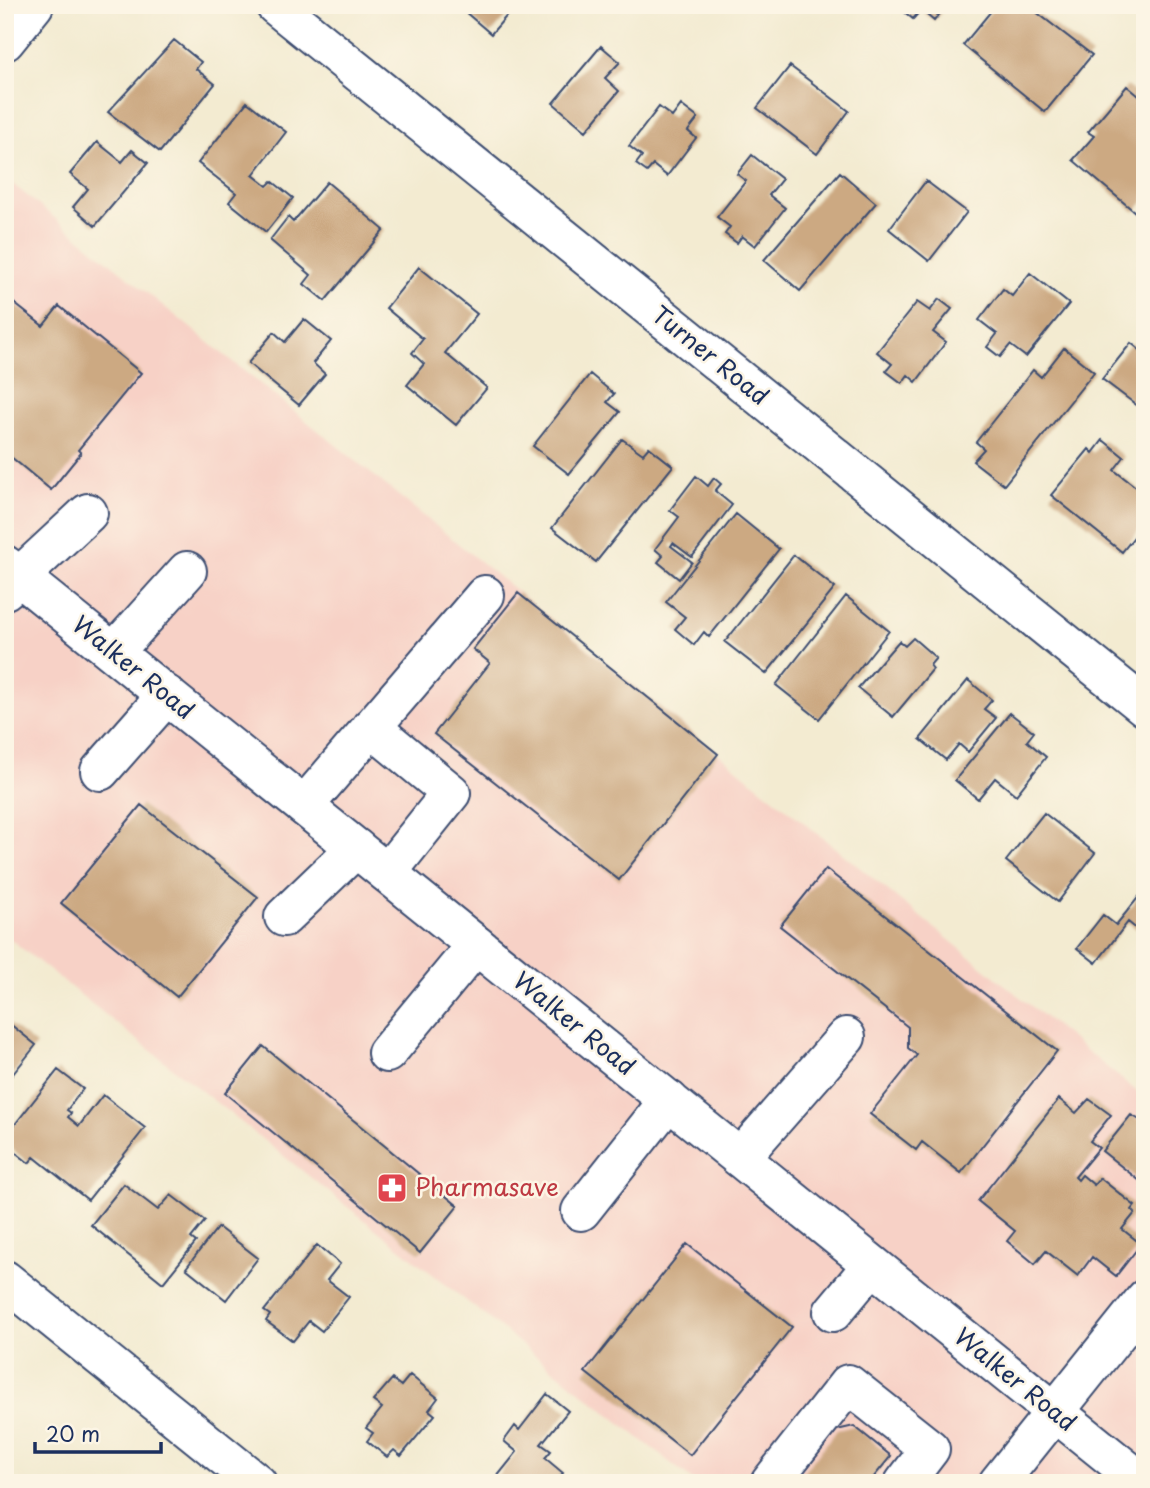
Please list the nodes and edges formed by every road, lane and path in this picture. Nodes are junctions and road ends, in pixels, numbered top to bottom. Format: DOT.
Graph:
graph roads {
  1 [pos="34,5"];
  2 [pos="275,5"];
  3 [pos="5,41"];
  4 [pos="88,513"];
  5 [pos="187,570"];
  6 [pos="10,577"];
  7 [pos="485,595"];
  8 [pos="114,652"];
  9 [pos="167,695"];
  10 [pos="1145,707"];
  11 [pos="371,727"];
  12 [pos="100,771"];
  13 [pos="304,806"];
  14 [pos="356,848"];
  15 [pos="387,873"];
  16 [pos="284,917"];
  17 [pos="476,945"];
  18 [pos="846,1037"];
  19 [pos="387,1053"];
  20 [pos="669,1100"];
  21 [pos="740,1158"];
  22 [pos="581,1211"];
  23 [pos="872,1265"];
  24 [pos="5,1280"];
  25 [pos="1145,1299"];
  26 [pos="833,1312"];
  27 [pos="1054,1411"];
  28 [pos="257,1483"];
  29 [pos="771,1483"];
  30 [pos="904,1483"];
  31 [pos="998,1483"];
  32 [pos="1143,1483"];
  1 -- 3 [label="street"];
  2 -- 10 [label="street, Turner Road"];
  4 -- 6 [label="street"];
  5 -- 8 [label="street"];
  6 -- 8 [label="street, Walker Road"];
  7 -- 11 [label="street"];
  8 -- 9 [label="street, Walker Road"];
  9 -- 12 [label="street"];
  9 -- 13 [label="street, Walker Road"];
  11 -- 13 [label="street"];
  11 -- 15 [label="street"];
  13 -- 14 [label="street, Walker Road"];
  14 -- 15 [label="street, Walker Road"];
  14 -- 16 [label="street"];
  15 -- 17 [label="street, Walker Road"];
  17 -- 19 [label="street"];
  17 -- 20 [label="street, Walker Road"];
  18 -- 21 [label="street"];
  20 -- 21 [label="street, Walker Road"];
  20 -- 22 [label="street"];
  21 -- 23 [label="street, Walker Road"];
  23 -- 26 [label="street"];
  23 -- 27 [label="street, Walker Road"];
  24 -- 28 [label="street"];
  25 -- 27 [label="street"];
  27 -- 31 [label="street"];
  27 -- 32 [label="street, Walker Road"];
  29 -- 30 [label="street"];
}
